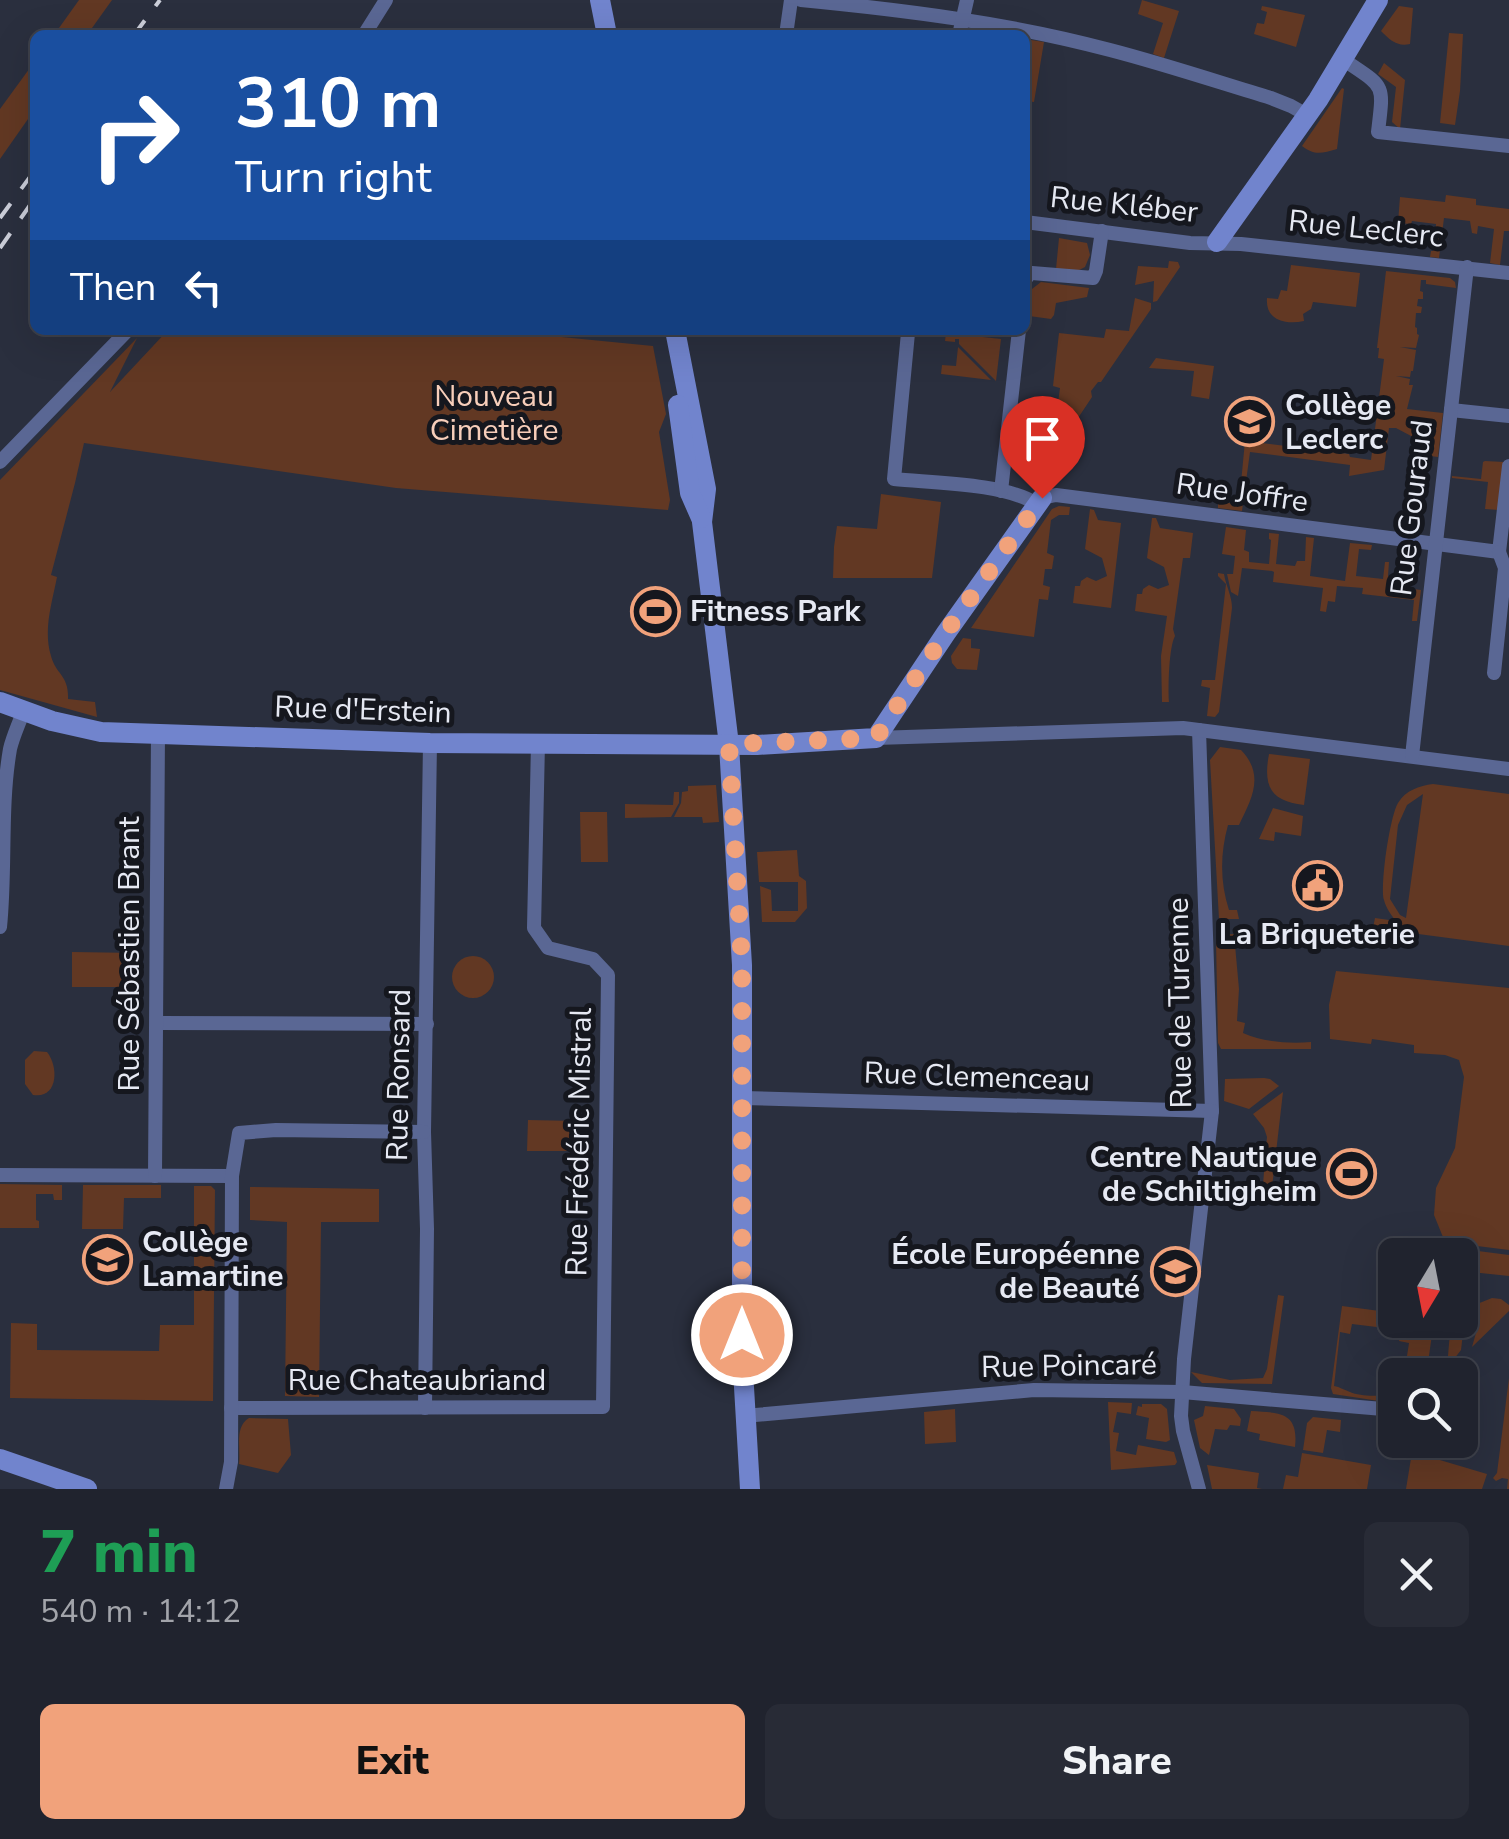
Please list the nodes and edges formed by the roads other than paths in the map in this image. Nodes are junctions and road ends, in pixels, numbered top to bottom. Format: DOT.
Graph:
graph roads {
  1 [pos="386,0"];
  2 [pos="600,0"];
  3 [pos="791,0"];
  4 [pos="801,0"];
  5 [pos="967,0"];
  6 [pos="1378,0"];
  7 [pos="961,28"];
  8 [pos="367,30"];
  9 [pos="606,30"];
  10 [pos="787,30"];
  11 [pos="1030,38"];
  12 [pos="1344,60"];
  13 [pos="1307,116"];
  14 [pos="1509,146"];
  15 [pos="1030,223"];
  16 [pos="1102,231"];
  17 [pos="1216,242"];
  18 [pos="1466,268"];
  19 [pos="1509,273"];
  20 [pos="1030,274"];
  21 [pos="123,335"];
  22 [pos="663,335"];
  23 [pos="676,335"];
  24 [pos="908,335"];
  25 [pos="1018,335"];
  26 [pos="1451,410"];
  27 [pos="1509,416"];
  28 [pos="0,462"];
  29 [pos="1509,466"];
  30 [pos="1001,491"];
  31 [pos="1040,501"];
  32 [pos="702,522"];
  33 [pos="1435,544"];
  34 [pos="1499,552"];
  35 [pos="1494,672"];
  36 [pos="0,702"];
  37 [pos="23,712"];
  38 [pos="1199,730"];
  39 [pos="158,732"];
  40 [pos="876,738"];
  41 [pos="538,743"];
  42 [pos="430,744"];
  43 [pos="729,744"];
  44 [pos="1412,756"];
  45 [pos="1509,769"];
  46 [pos="0,927"];
  47 [pos="157,1023"];
  48 [pos="426,1024"];
  49 [pos="742,1098"];
  50 [pos="1212,1111"];
  51 [pos="424,1132"];
  52 [pos="0,1175"];
  53 [pos="155,1176"];
  54 [pos="232,1176"];
  55 [pos="1182,1392"];
  56 [pos="603,1407"];
  57 [pos="231,1408"];
  58 [pos="425,1408"];
  59 [pos="1378,1409"];
  60 [pos="744,1416"];
  61 [pos="0,1459"];
  62 [pos="87,1489"];
  63 [pos="226,1489"];
  64 [pos="750,1489"];
  65 [pos="1199,1489"];
  1 -- 8 [label="street"];
  2 -- 9 [label="street"];
  3 -- 10 [label="street"];
  4 -- 7 [label="street"];
  5 -- 7 [label="street"];
  6 -- 12 [label="street"];
  11 -- 13 [label="street"];
  12 -- 13 [label="street"];
  12 -- 14 [label="street"];
  13 -- 17 [label="street"];
  15 -- 16 [label="street, Rue Kléber"];
  16 -- 17 [label="street, Rue Kléber"];
  16 -- 20 [label="street"];
  17 -- 18 [label="street, Rue Leclerc"];
  18 -- 19 [label="street, Rue Leclerc"];
  18 -- 26 [label="street, Rue Gouraud"];
  21 -- 28 [label="street"];
  22 -- 32 [label="street"];
  23 -- 32 [label="street"];
  24 -- 30 [label="street, Rue Joffre"];
  25 -- 30 [label="street"];
  26 -- 27 [label="street"];
  26 -- 33 [label="street, Rue Gouraud"];
  29 -- 34 [label="street"];
  30 -- 31 [label="street, Rue Joffre"];
  31 -- 33 [label="street, Rue Joffre"];
  31 -- 40 [label="street"];
  32 -- 43 [label="street"];
  33 -- 34 [label="street, Rue Joffre"];
  33 -- 44 [label="street, Rue Gouraud"];
  34 -- 35 [label="street"];
  36 -- 37 [label="street, Rue d'Erstein"];
  37 -- 39 [label="street, Rue d'Erstein"];
  37 -- 46 [label="street"];
  38 -- 40 [label="street"];
  38 -- 44 [label="street"];
  38 -- 50 [label="street, Rue de Turenne"];
  39 -- 42 [label="street, Rue d'Erstein"];
  39 -- 47 [label="street, Rue Sébastien Brant"];
  40 -- 43 [label="street, Rue d'Erstein"];
  41 -- 42 [label="street, Rue d'Erstein"];
  41 -- 43 [label="street, Rue d'Erstein"];
  41 -- 56 [label="street, Rue Frédéric Mistral"];
  42 -- 48 [label="street, Rue Ronsard"];
  43 -- 49 [label="street"];
  44 -- 45 [label="street"];
  47 -- 48 [label="street"];
  47 -- 53 [label="street, Rue Sébastien Brant"];
  48 -- 51 [label="street, Rue Ronsard"];
  49 -- 50 [label="street, Rue Clemenceau"];
  49 -- 60 [label="street"];
  50 -- 55 [label="street, Rue de Turenne"];
  51 -- 54 [label="street"];
  51 -- 58 [label="street, Rue Ronsard"];
  52 -- 53 [label="street"];
  53 -- 54 [label="street"];
  54 -- 57 [label="street"];
  55 -- 59 [label="street, Rue Poincaré"];
  55 -- 60 [label="street, Rue Poincaré"];
  55 -- 65 [label="street, Rue de Turenne"];
  56 -- 58 [label="street, Rue Chateaubriand"];
  57 -- 58 [label="street, Rue Chateaubriand"];
  57 -- 63 [label="street"];
  60 -- 64 [label="street"];
  61 -- 62 [label="street"];
}
